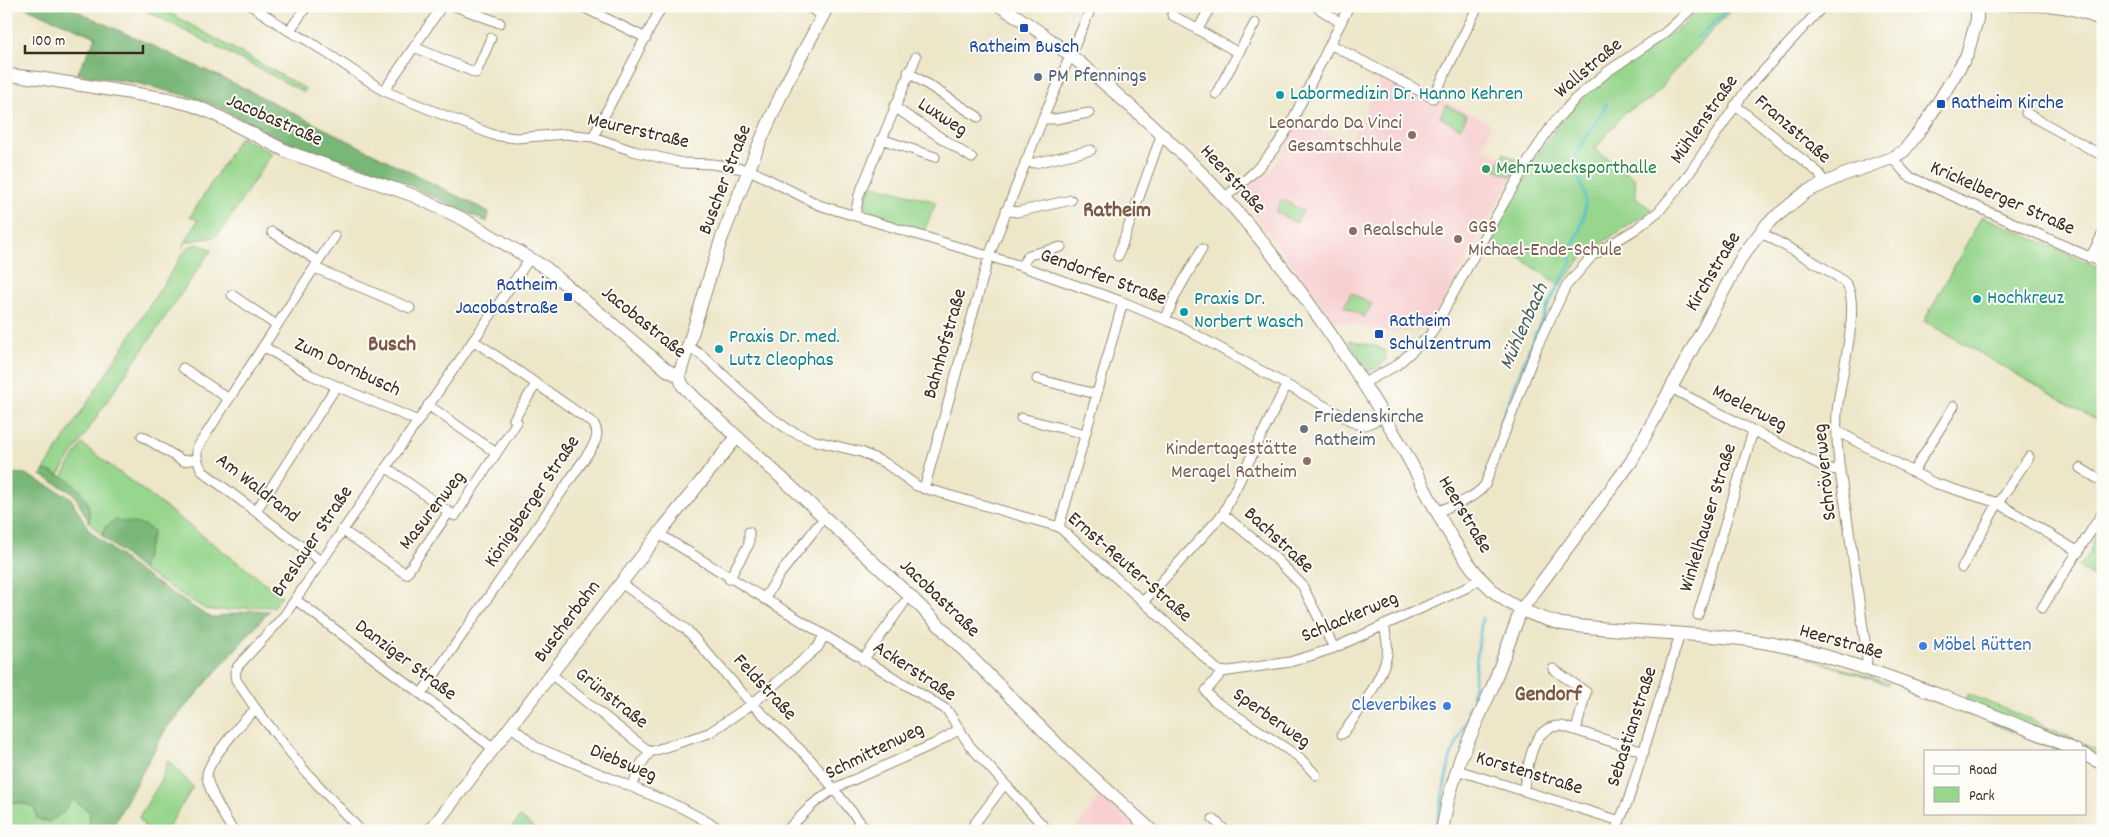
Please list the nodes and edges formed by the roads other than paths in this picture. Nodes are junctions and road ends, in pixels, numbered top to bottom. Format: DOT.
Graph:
graph roads {
  1 [pos="252,6"];
  2 [pos="307,6"];
  3 [pos="442,6"];
  4 [pos="455,6"];
  5 [pos="581,6"];
  6 [pos="662,6"];
  7 [pos="807,6"];
  8 [pos="1000,6"];
  9 [pos="1092,6"];
  10 [pos="1211,6"];
  11 [pos="1315,6"];
  12 [pos="1349,6"];
  13 [pos="1478,6"];
  14 [pos="1694,6"];
  15 [pos="1823,6"];
  16 [pos="1977,6"];
  17 [pos="2009,6"];
  18 [pos="826,11"];
  19 [pos="1172,15"];
  20 [pos="500,23"];
  21 [pos="1255,23"];
  22 [pos="1341,23"];
  23 [pos="2103,24"];
  24 [pos="1198,29"];
  25 [pos="288,31"];
  26 [pos="490,38"];
  27 [pos="646,38"];
  28 [pos="1330,44"];
  29 [pos="414,47"];
  30 [pos="1237,52"];
  31 [pos="1071,54"];
  32 [pos="916,57"];
  33 [pos="908,72"];
  34 [pos="6,75"];
  35 [pos="384,91"];
  36 [pos="1216,94"];
  37 [pos="1735,105"];
  38 [pos="894,107"];
  39 [pos="1089,112"];
  40 [pos="2026,113"];
  41 [pos="978,116"];
  42 [pos="1043,119"];
  43 [pos="1162,133"];
  44 [pos="593,137"];
  45 [pos="880,139"];
  46 [pos="1091,150"];
  47 [pos="935,156"];
  48 [pos="2103,156"];
  49 [pos="972,158"];
  50 [pos="1892,158"];
  51 [pos="1025,162"];
  52 [pos="750,170"];
  53 [pos="1824,183"];
  54 [pos="1224,198"];
  55 [pos="1071,200"];
  56 [pos="1006,210"];
  57 [pos="855,216"];
  58 [pos="272,232"];
  59 [pos="1760,232"];
  60 [pos="2103,233"];
  61 [pos="334,236"];
  62 [pos="1061,247"];
  63 [pos="1202,250"];
  64 [pos="989,256"];
  65 [pos="1118,256"];
  66 [pos="530,258"];
  67 [pos="2090,258"];
  68 [pos="2103,263"];
  69 [pos="317,265"];
  70 [pos="1021,266"];
  71 [pos="232,296"];
  72 [pos="1123,302"];
  73 [pos="410,308"];
  74 [pos="1165,320"];
  75 [pos="276,325"];
  76 [pos="473,340"];
  77 [pos="263,346"];
  78 [pos="689,347"];
  79 [pos="183,368"];
  80 [pos="679,376"];
  81 [pos="1037,379"];
  82 [pos="536,384"];
  83 [pos="1362,384"];
  84 [pos="1286,386"];
  85 [pos="336,387"];
  86 [pos="1671,388"];
  87 [pos="1096,394"];
  88 [pos="228,398"];
  89 [pos="428,405"];
  90 [pos="1954,406"];
  91 [pos="1384,417"];
  92 [pos="1021,418"];
  93 [pos="418,420"];
  94 [pos="1753,430"];
  95 [pos="1837,431"];
  96 [pos="1085,434"];
  97 [pos="142,436"];
  98 [pos="737,437"];
  99 [pos="496,453"];
  100 [pos="2029,457"];
  101 [pos="197,459"];
  102 [pos="386,467"];
  103 [pos="2080,468"];
  104 [pos="1840,470"];
  105 [pos="1913,472"];
  106 [pos="2103,482"];
  107 [pos="924,489"];
  108 [pos="1998,504"];
  109 [pos="256,511"];
  110 [pos="1438,511"];
  111 [pos="449,512"];
  112 [pos="2103,512"];
  113 [pos="1223,514"];
  114 [pos="819,524"];
  115 [pos="1059,527"];
  116 [pos="342,530"];
  117 [pos="749,532"];
  118 [pos="658,534"];
  119 [pos="2079,552"];
  120 [pos="322,562"];
  121 [pos="1962,568"];
  122 [pos="1481,578"];
  123 [pos="729,579"];
  124 [pos="621,583"];
  125 [pos="764,599"];
  126 [pos="296,600"];
  127 [pos="1143,602"];
  128 [pos="904,603"];
  129 [pos="2042,608"];
  130 [pos="1521,610"];
  131 [pos="1698,615"];
  132 [pos="1384,624"];
  133 [pos="1680,634"];
  134 [pos="824,635"];
  135 [pos="1334,648"];
  136 [pos="863,660"];
  137 [pos="1553,669"];
  138 [pos="1865,669"];
  139 [pos="1222,672"];
  140 [pos="552,675"];
  141 [pos="421,694"];
  142 [pos="752,704"];
  143 [pos="256,709"];
  144 [pos="511,726"];
  145 [pos="960,729"];
  146 [pos="1576,730"];
  147 [pos="1342,734"];
  148 [pos="494,749"];
  149 [pos="2075,750"];
  150 [pos="650,752"];
  151 [pos="1644,752"];
  152 [pos="2086,756"];
  153 [pos="2103,764"];
  154 [pos="1457,770"];
  155 [pos="1316,775"];
  156 [pos="1004,785"];
  157 [pos="632,787"];
  158 [pos="835,788"];
  159 [pos="1523,791"];
  160 [pos="1213,819"];
  161 [pos="1620,821"];
  162 [pos="859,822"];
  163 [pos="351,827"];
  164 [pos="234,831"];
  165 [pos="362,831"];
  166 [pos="430,831"];
  167 [pos="724,831"];
  168 [pos="786,831"];
  169 [pos="854,831"];
  170 [pos="867,831"];
  171 [pos="969,831"];
  172 [pos="1048,831"];
  173 [pos="1152,831"];
  174 [pos="1226,831"];
  175 [pos="1442,831"];
  176 [pos="1615,831"];
  1 -- 25 [label="street, Meurerstraße"];
  2 -- 25 [label="street"];
  3 -- 29 [label="street"];
  4 -- 20 [label="street"];
  5 -- 27 [label="street"];
  6 -- 27 [label="street"];
  7 -- 18 [label="street"];
  8 -- 31 [label="main road, Heerstraße"];
  9 -- 31 [label="street, Bahnhofstraße"];
  10 -- 24 [label="street"];
  11 -- 22 [label="street"];
  12 -- 22 [label="street"];
  13 -- 28 [label="street"];
  14 -- 83 [label="street, Wallstraße"];
  15 -- 37 [label="street, Mühlenstraße"];
  16 -- 50 [label="main road, Kirchstraße"];
  17 -- 23 [label="street"];
  18 -- 52 [label="main road, Buscher Straße"];
  19 -- 24 [label="street"];
  21 -- 30 [label="street"];
  22 -- 28 [label="street"];
  24 -- 30 [label="street"];
  25 -- 35 [label="street, Meurerstraße"];
  26 -- 29 [label="street"];
  27 -- 44 [label="street"];
  28 -- 54 [label="street"];
  29 -- 35 [label="street"];
  30 -- 36 [label="street"];
  31 -- 42 [label="street, Bahnhofstraße"];
  31 -- 43 [label="main road, Heerstraße"];
  32 -- 33 [label="street, Luxweg"];
  33 -- 38 [label="street, Luxweg"];
  33 -- 41 [label="street, Luxweg"];
  34 -- 66 [label="main road, Jacobastraße"];
  35 -- 44 [label="street, Meurerstraße"];
  37 -- 53 [label="street, Franzstraße"];
  37 -- 110 [label="street, Mühlenstraße"];
  38 -- 45 [label="street, Luxweg"];
  38 -- 49 [label="street, Luxweg"];
  39 -- 42 [label="street"];
  40 -- 48 [label="street"];
  42 -- 51 [label="street, Bahnhofstraße"];
  43 -- 54 [label="main road, Heerstraße"];
  43 -- 65 [label="street"];
  44 -- 52 [label="street, Meurerstraße"];
  45 -- 47 [label="street, Luxweg"];
  45 -- 57 [label="street, Luxweg"];
  46 -- 51 [label="street"];
  50 -- 53 [label="main road, Kirchstraße"];
  50 -- 67 [label="street, Krickelberger Straße"];
  51 -- 56 [label="street, Bahnhofstraße"];
  52 -- 57 [label="street, Meurerstraße"];
  52 -- 78 [label="main road, Buscher Straße"];
  53 -- 59 [label="main road, Kirchstraße"];
  54 -- 83 [label="main road, Heerstraße"];
  55 -- 56 [label="street"];
  56 -- 64 [label="street, Bahnhofstraße"];
  57 -- 64 [label="street, Meurerstraße"];
  58 -- 69 [label="street"];
  59 -- 86 [label="main road, Kirchstraße"];
  59 -- 95 [label="street, Schröverweg"];
  60 -- 67 [label="street"];
  61 -- 69 [label="street, Am Waldrand"];
  62 -- 70 [label="street, Gendorfer Straße"];
  63 -- 74 [label="street"];
  64 -- 70 [label="street, Gendorfer Straße"];
  64 -- 107 [label="street, Bahnhofstraße"];
  66 -- 76 [label="street, Breslauer Straße"];
  66 -- 80 [label="main road, Jacobastraße"];
  67 -- 68 [label="street, Krickelberger Straße"];
  69 -- 73 [label="street"];
  69 -- 75 [label="street, Am Waldrand"];
  70 -- 72 [label="street, Gendorfer Straße"];
  71 -- 75 [label="street"];
  72 -- 74 [label="street, Gendorfer Straße"];
  72 -- 87 [label="street"];
  74 -- 84 [label="street, Gendorfer Straße"];
  75 -- 77 [label="street, Am Waldrand"];
  76 -- 82 [label="street, Königsberger Straße"];
  76 -- 89 [label="street, Breslauer Straße"];
  77 -- 85 [label="street, Zum Dornbusch"];
  77 -- 88 [label="street, Am Waldrand"];
  78 -- 80 [label="main road, Buscher Straße"];
  78 -- 107 [label="street, Ernst-Reuter-Straße"];
  79 -- 88 [label="street"];
  80 -- 98 [label="main road, Jacobastraße"];
  81 -- 87 [label="street"];
  82 -- 99 [label="street, Masurenweg"];
  82 -- 141 [label="street, Königsberger Straße"];
  83 -- 91 [label="main road, Heerstraße"];
  84 -- 91 [label="street, Gendorfer Straße"];
  84 -- 113 [label="street"];
  85 -- 93 [label="street, Zum Dornbusch"];
  85 -- 109 [label="street"];
  86 -- 94 [label="street, Moelerweg"];
  86 -- 130 [label="main road, Kirchstraße"];
  87 -- 96 [label="street"];
  88 -- 101 [label="street, Am Waldrand"];
  89 -- 93 [label="street, Breslauer Straße"];
  89 -- 99 [label="street"];
  90 -- 105 [label="street"];
  91 -- 110 [label="main road, Heerstraße"];
  92 -- 96 [label="street"];
  93 -- 102 [label="street, Breslauer Straße"];
  94 -- 104 [label="street, Moelerweg"];
  94 -- 131 [label="street, Winkelhauser Straße"];
  95 -- 104 [label="street, Schröverweg"];
  95 -- 105 [label="street"];
  96 -- 115 [label="street"];
  97 -- 101 [label="street, Am Waldrand"];
  98 -- 118 [label="main road, Buscherbahn"];
  98 -- 173 [label="main road, Jacobastraße"];
  99 -- 111 [label="street, Masurenweg"];
  100 -- 108 [label="street"];
  101 -- 109 [label="street, Am Waldrand"];
  102 -- 111 [label="street"];
  102 -- 116 [label="street, Breslauer Straße"];
  103 -- 106 [label="street"];
  104 -- 138 [label="street, Schröverweg"];
  105 -- 108 [label="street"];
  107 -- 115 [label="street, Ernst-Reuter-Straße"];
  108 -- 119 [label="street"];
  108 -- 121 [label="street"];
  109 -- 120 [label="street, Am Waldrand"];
  110 -- 122 [label="main road, Heerstraße"];
  111 -- 116 [label="street, Masurenweg"];
  112 -- 119 [label="street"];
  113 -- 127 [label="street"];
  113 -- 135 [label="street, Bachstraße"];
  114 -- 125 [label="street"];
  115 -- 127 [label="street, Ernst-Reuter-Straße"];
  116 -- 120 [label="street, Breslauer Straße"];
  117 -- 123 [label="street"];
  118 -- 123 [label="street, Ackerstraße"];
  118 -- 124 [label="main road, Buscherbahn"];
  119 -- 129 [label="street"];
  120 -- 126 [label="street, Breslauer Straße"];
  122 -- 130 [label="main road, Heerstraße"];
  122 -- 132 [label="street, Schlackerweg"];
  123 -- 125 [label="street, Ackerstraße"];
  124 -- 140 [label="main road, Buscherbahn"];
  124 -- 142 [label="street, Feldstraße"];
  125 -- 134 [label="street, Ackerstraße"];
  126 -- 141 [label="street, Danziger Straße"];
  126 -- 143 [label="street, Breslauer Straße"];
  127 -- 139 [label="street, Ernst-Reuter-Straße"];
  128 -- 136 [label="street"];
  130 -- 133 [label="main road, Heerstraße"];
  130 -- 154 [label="main road, Kirchstraße"];
  132 -- 135 [label="street, Schlackerweg"];
  132 -- 147 [label="street, Sperberweg"];
  133 -- 138 [label="main road, Heerstraße"];
  133 -- 151 [label="street, Sebastianstraße"];
  134 -- 136 [label="street, Ackerstraße"];
  134 -- 142 [label="street"];
  135 -- 139 [label="street, Schlackerweg"];
  136 -- 145 [label="street, Ackerstraße"];
  137 -- 146 [label="street"];
  138 -- 149 [label="main road, Heerstraße"];
  139 -- 155 [label="street, Sperberweg"];
  140 -- 144 [label="main road, Buscherbahn"];
  140 -- 150 [label="street, Grünstraße"];
  141 -- 148 [label="street, Danziger Straße"];
  142 -- 150 [label="street"];
  142 -- 158 [label="street, Feldstraße"];
  143 -- 163 [label="street, Breslauer Straße"];
  143 -- 164 [label="street"];
  144 -- 148 [label="main road, Buscherbahn"];
  144 -- 157 [label="street, Diebsweg"];
  145 -- 156 [label="street, Ackerstraße"];
  145 -- 158 [label="street, Schmittenweg"];
  146 -- 151 [label="street"];
  146 -- 159 [label="street"];
  148 -- 166 [label="main road, Buscherbahn"];
  150 -- 157 [label="street"];
  151 -- 161 [label="street, Sebastianstraße"];
  152 -- 153 [label="main road"];
  154 -- 159 [label="street, Korstenstraße"];
  154 -- 175 [label="main road, Kirchstraße"];
  156 -- 171 [label="street"];
  156 -- 172 [label="street, Ackerstraße"];
  157 -- 167 [label="street, Diebsweg"];
  158 -- 162 [label="street, Feldstraße"];
  158 -- 168 [label="street, Schmittenweg"];
  159 -- 161 [label="street, Korstenstraße"];
  160 -- 174 [label="street"];
  161 -- 176 [label="street, Sebastianstraße"];
  162 -- 169 [label="street"];
  162 -- 170 [label="street, Feldstraße"];
  163 -- 165 [label="street, Breslauer Straße"];
}
